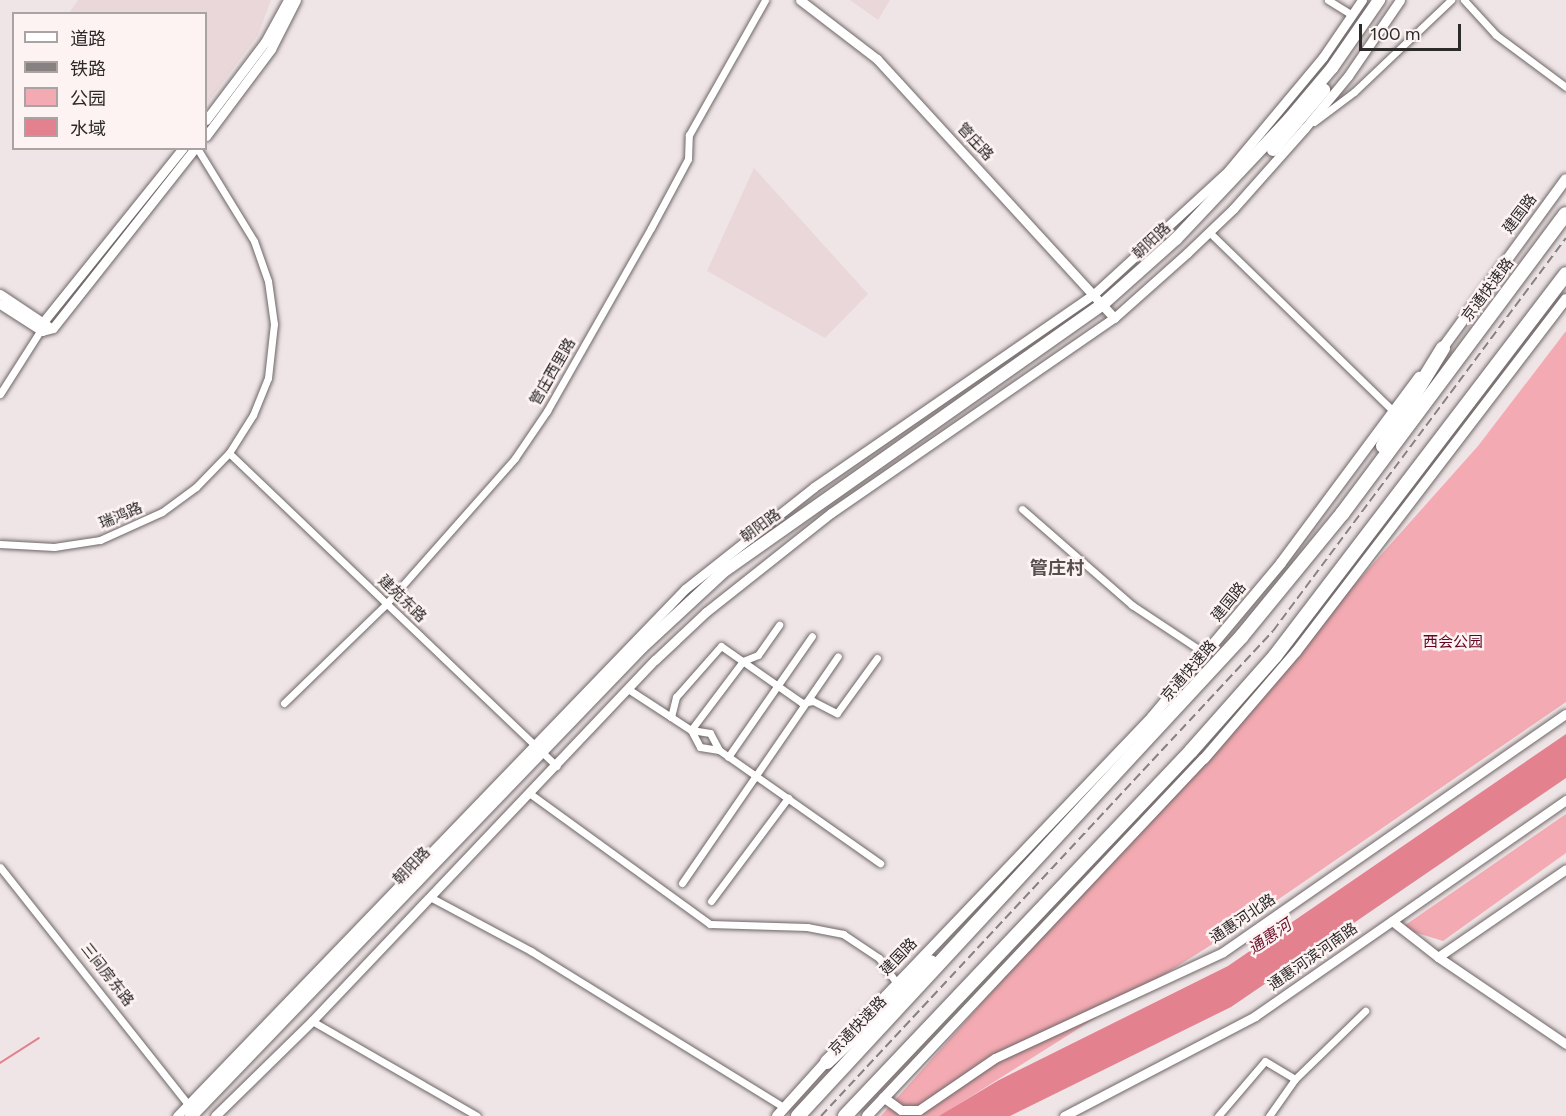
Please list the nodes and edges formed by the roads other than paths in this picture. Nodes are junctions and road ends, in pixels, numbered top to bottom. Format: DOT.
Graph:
graph roads {
  1 [pos="288,0"];
  2 [pos="296,0"];
  3 [pos="765,0"];
  4 [pos="800,0"];
  5 [pos="1328,0"];
  6 [pos="1362,0"];
  7 [pos="1379,0"];
  8 [pos="1389,0"];
  9 [pos="1400,0"];
  10 [pos="1450,0"];
  11 [pos="1464,0"];
  12 [pos="1352,15"];
  13 [pos="1566,87"];
  14 [pos="207,119"];
  15 [pos="1305,128"];
  16 [pos="207,135"];
  17 [pos="181,150"];
  18 [pos="194,150"];
  19 [pos="197,150"];
  20 [pos="1566,179"];
  21 [pos="1566,208"];
  22 [pos="1566,214"];
  23 [pos="1209,232"];
  24 [pos="1535,255"];
  25 [pos="1566,274"];
  26 [pos="1095,293"];
  27 [pos="0,294"];
  28 [pos="1566,298"];
  29 [pos="0,304"];
  30 [pos="1108,311"];
  31 [pos="43,327"];
  32 [pos="1443,348"];
  33 [pos="0,394"];
  34 [pos="1393,411"];
  35 [pos="229,453"];
  36 [pos="1022,509"];
  37 [pos="1342,514"];
  38 [pos="0,544"];
  39 [pos="387,603"];
  40 [pos="779,625"];
  41 [pos="812,636"];
  42 [pos="1206,654"];
  43 [pos="838,656"];
  44 [pos="877,658"];
  45 [pos="743,662"];
  46 [pos="778,686"];
  47 [pos="628,689"];
  48 [pos="805,702"];
  49 [pos="284,703"];
  50 [pos="1566,714"];
  51 [pos="671,717"];
  52 [pos="691,730"];
  53 [pos="719,750"];
  54 [pos="544,755"];
  55 [pos="728,757"];
  56 [pos="758,777"];
  57 [pos="529,794"];
  58 [pos="788,798"];
  59 [pos="1566,800"];
  60 [pos="880,863"];
  61 [pos="0,867"];
  62 [pos="1566,869"];
  63 [pos="682,883"];
  64 [pos="430,897"];
  65 [pos="711,902"];
  66 [pos="996,906"];
  67 [pos="1392,921"];
  68 [pos="1438,957"];
  69 [pos="896,982"];
  70 [pos="1365,1011"];
  71 [pos="312,1021"];
  72 [pos="1566,1044"];
  73 [pos="826,1062"];
  74 [pos="1295,1079"];
  75 [pos="883,1096"];
  76 [pos="784,1107"];
  77 [pos="194,1113"];
  78 [pos="177,1116"];
  79 [pos="215,1116"];
  80 [pos="477,1116"];
  81 [pos="777,1116"];
  82 [pos="798,1116"];
  83 [pos="845,1116"];
  84 [pos="867,1116"];
  85 [pos="1064,1116"];
  86 [pos="1218,1116"];
  87 [pos="1269,1116"];
  1 -- 14 [label="street"];
  2 -- 16 [label="street"];
  3 -- 39 [label="street, 管庄西里路"];
  4 -- 26 [label="street, 管庄路"];
  5 -- 12 [label="street"];
  6 -- 12 [label="street, 朝阳路"];
  7 -- 30 [label="highway, 朝阳路"];
  8 -- 30 [label="highway, 朝阳路"];
  9 -- 15 [label="street, 朝阳路"];
  10 -- 15 [label="street"];
  11 -- 13 [label="street"];
  12 -- 26 [label="street, 朝阳路"];
  15 -- 23 [label="street, 朝阳路"];
  17 -- 31 [label="street"];
  18 -- 31 [label="street"];
  19 -- 35 [label="street, 瑞鸿路"];
  20 -- 32 [label="main road, 建国路"];
  21 -- 24 [label="highway"];
  22 -- 24 [label="highway, 京通快速路"];
  23 -- 30 [label="street, 朝阳路"];
  23 -- 34 [label="street"];
  24 -- 37 [label="highway, 京通快速路"];
  25 -- 83 [label="highway"];
  26 -- 30 [label="street, 管庄路"];
  26 -- 54 [label="street, 朝阳路"];
  27 -- 31 [label="street"];
  28 -- 75 [label="main road"];
  29 -- 31 [label="street"];
  30 -- 47 [label="street, 朝阳路"];
  30 -- 54 [label="highway, 朝阳路"];
  31 -- 33 [label="street"];
  32 -- 34 [label="main road, 建国路"];
  32 -- 37 [label="highway"];
  34 -- 42 [label="main road, 建国路"];
  35 -- 38 [label="street, 瑞鸿路"];
  35 -- 39 [label="street, 建苑东路"];
  36 -- 42 [label="street"];
  37 -- 66 [label="highway, 京通快速路"];
  39 -- 49 [label="street, 管庄西里路"];
  39 -- 54 [label="street, 建苑东路"];
  40 -- 45 [label="street"];
  41 -- 46 [label="street"];
  42 -- 69 [label="main road, 建国路"];
  43 -- 48 [label="street"];
  44 -- 48 [label="street"];
  45 -- 46 [label="street"];
  45 -- 51 [label="street"];
  45 -- 52 [label="street"];
  46 -- 48 [label="street"];
  46 -- 55 [label="street"];
  47 -- 51 [label="street"];
  47 -- 54 [label="street, 朝阳路"];
  48 -- 56 [label="street"];
  50 -- 75 [label="street, 通惠河北路"];
  51 -- 52 [label="street"];
  52 -- 53 [label="street"];
  52 -- 53 [label="street"];
  53 -- 55 [label="street"];
  54 -- 57 [label="street, 朝阳路"];
  54 -- 77 [label="highway, 朝阳路"];
  54 -- 77 [label="street, 朝阳路"];
  55 -- 56 [label="street"];
  56 -- 58 [label="street"];
  56 -- 63 [label="street"];
  57 -- 64 [label="street, 朝阳路"];
  57 -- 69 [label="street"];
  58 -- 60 [label="street"];
  58 -- 65 [label="street"];
  59 -- 67 [label="street, 通惠河滨河南路"];
  61 -- 77 [label="street, 三间房东路"];
  62 -- 68 [label="street"];
  64 -- 71 [label="street, 朝阳路"];
  64 -- 76 [label="street"];
  66 -- 73 [label="highway"];
  66 -- 82 [label="highway, 京通快速路"];
  67 -- 68 [label="street"];
  67 -- 85 [label="street, 通惠河滨河南路"];
  68 -- 72 [label="street"];
  69 -- 73 [label="main road, 建国路"];
  70 -- 74 [label="street"];
  71 -- 79 [label="street, 朝阳路"];
  71 -- 80 [label="street"];
  73 -- 76 [label="main road, 建国路"];
  74 -- 86 [label="street"];
  74 -- 87 [label="street"];
  75 -- 84 [label="main road"];
  76 -- 81 [label="main road, 建国路"];
  77 -- 78 [label="street, 朝阳路"];
}
